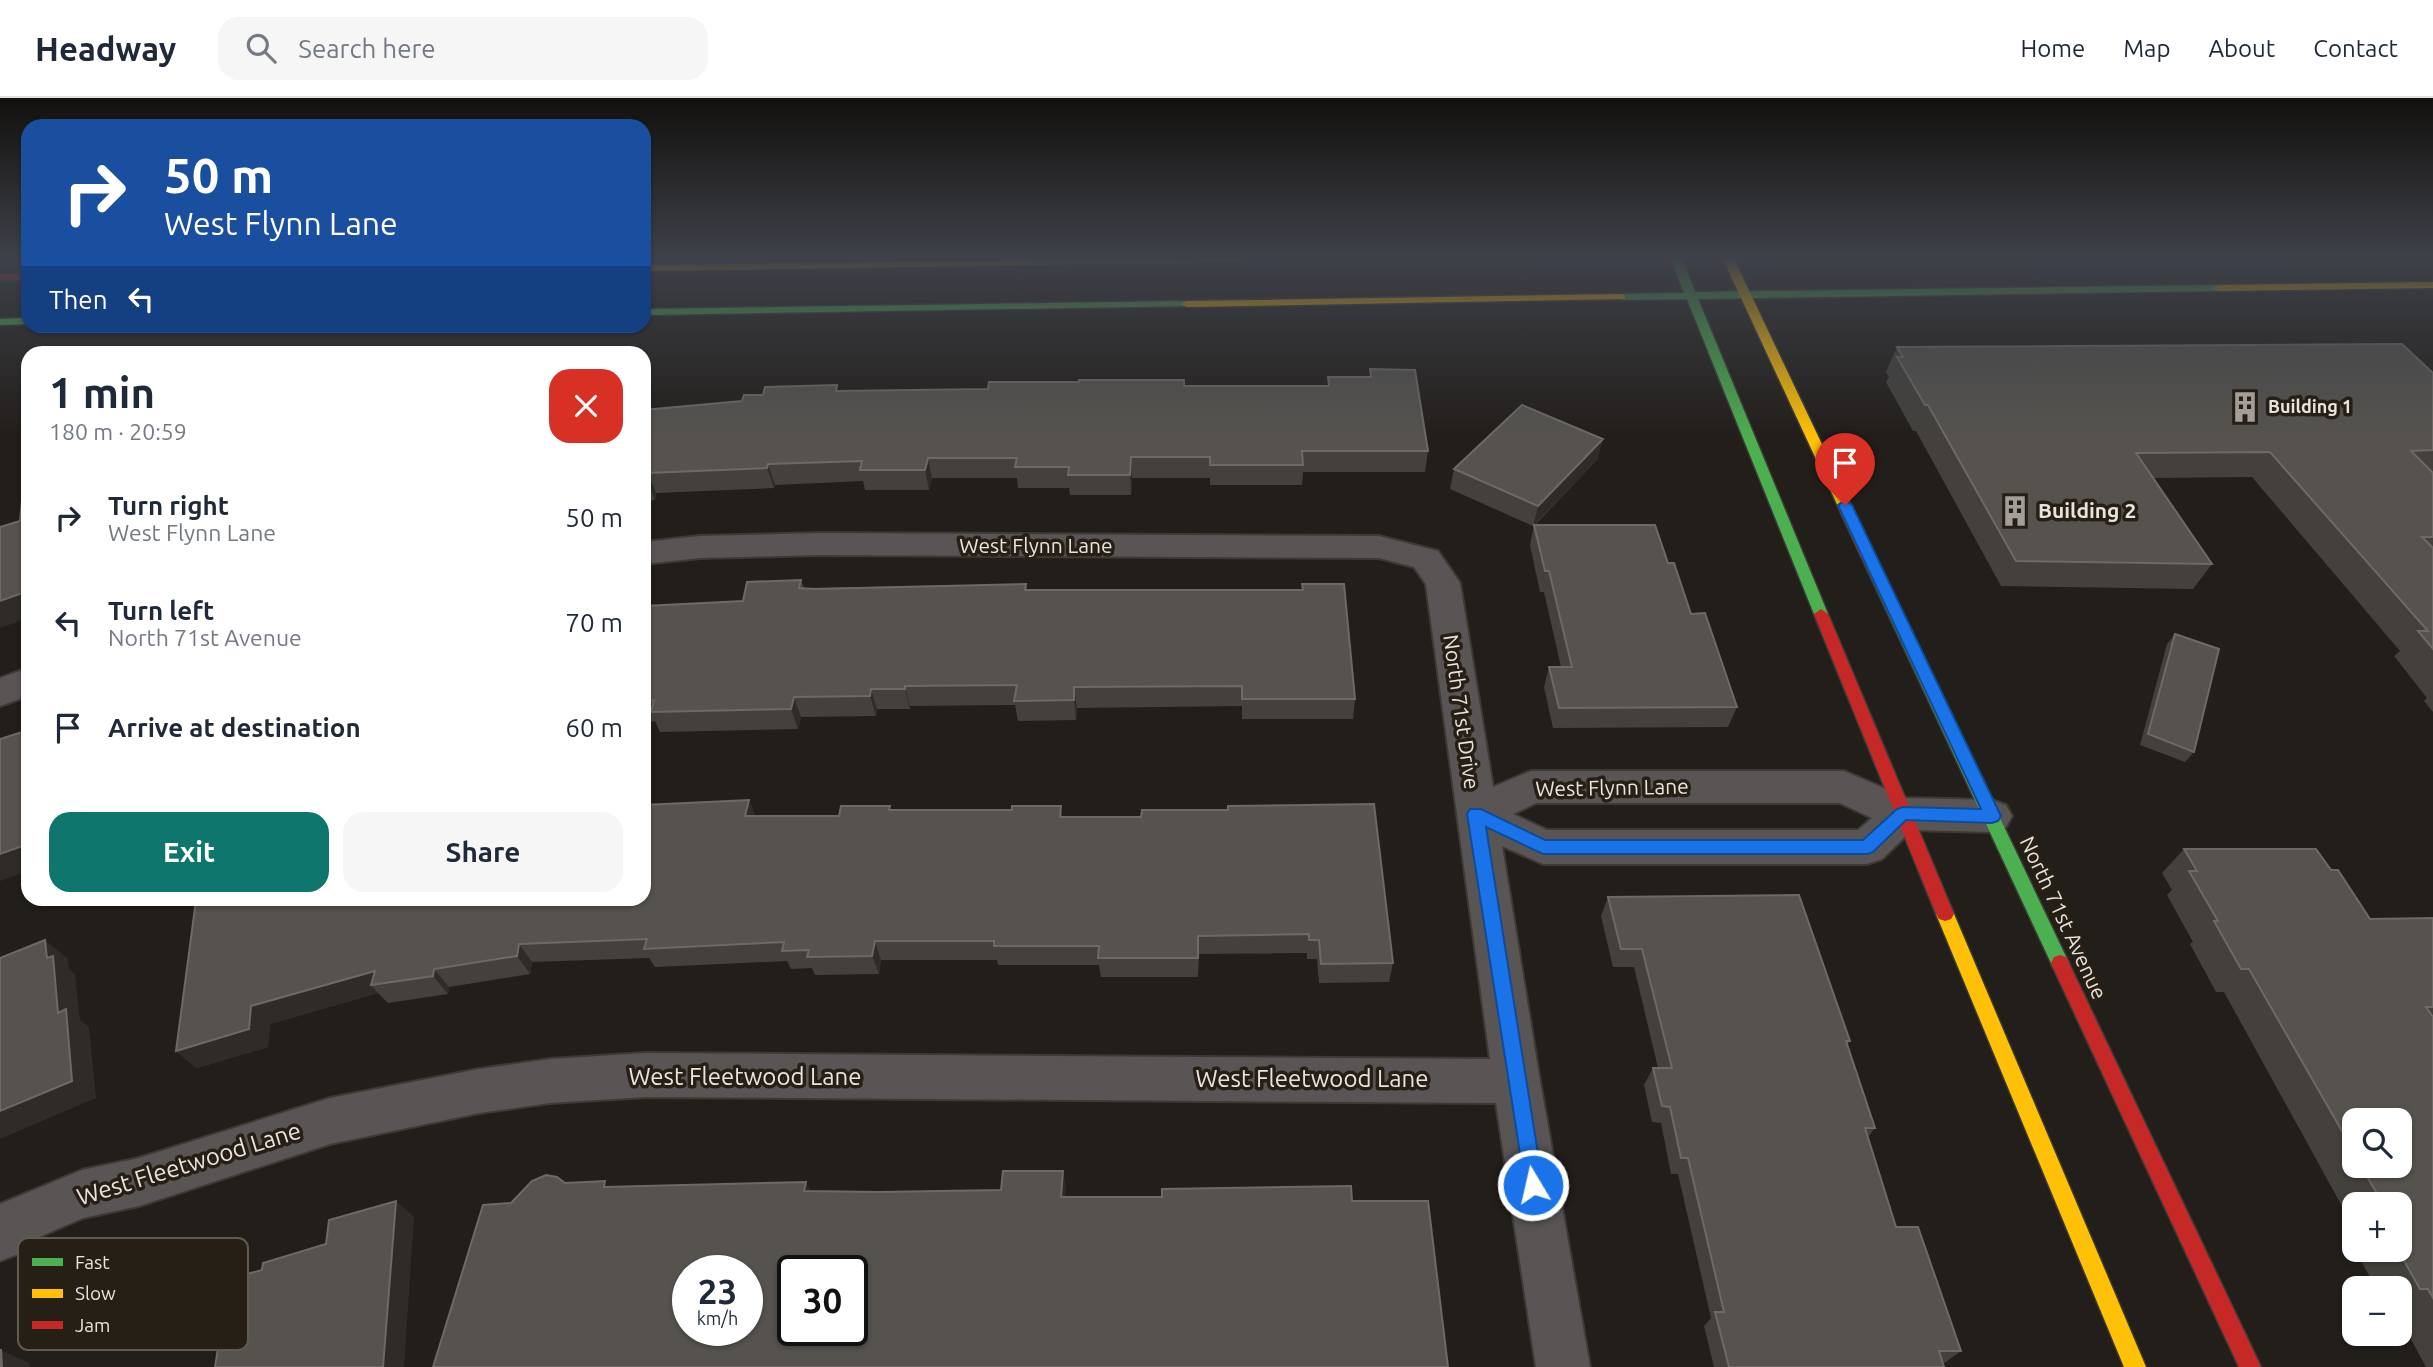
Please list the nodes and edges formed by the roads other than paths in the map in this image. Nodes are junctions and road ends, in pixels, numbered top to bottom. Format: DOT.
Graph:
graph roads {
  1 [pos="1700,318"];
  2 [pos="1757,318"];
  3 [pos="21,321"];
  4 [pos="0,322"];
  5 [pos="651,552"];
  6 [pos="1426,559"];
  7 [pos="21,684"];
  8 [pos="0,692"];
  9 [pos="1475,814"];
  10 [pos="1903,814"];
  11 [pos="1992,816"];
  12 [pos="1516,1081"];
  13 [pos="0,1236"];
  14 [pos="1563,1367"];
  15 [pos="2135,1367"];
  16 [pos="2250,1367"];
  1 -- 10 [label="main road"];
  2 -- 11 [label="main road, North 71st Avenue"];
  3 -- 4 [label="main road"];
  5 -- 6 [label="street, West Flynn Lane"];
  6 -- 9 [label="street, North 71st Drive"];
  7 -- 8 [label="street"];
  9 -- 10 [label="street, West Flynn Lane"];
  9 -- 10 [label="street"];
  9 -- 12 [label="street, North 71st Drive"];
  10 -- 11 [label="street, West Flynn Lane"];
  10 -- 15 [label="main road"];
  11 -- 16 [label="main road, North 71st Avenue"];
  12 -- 13 [label="street, West Fleetwood Lane"];
  12 -- 14 [label="street, North 71st Drive"];
}
